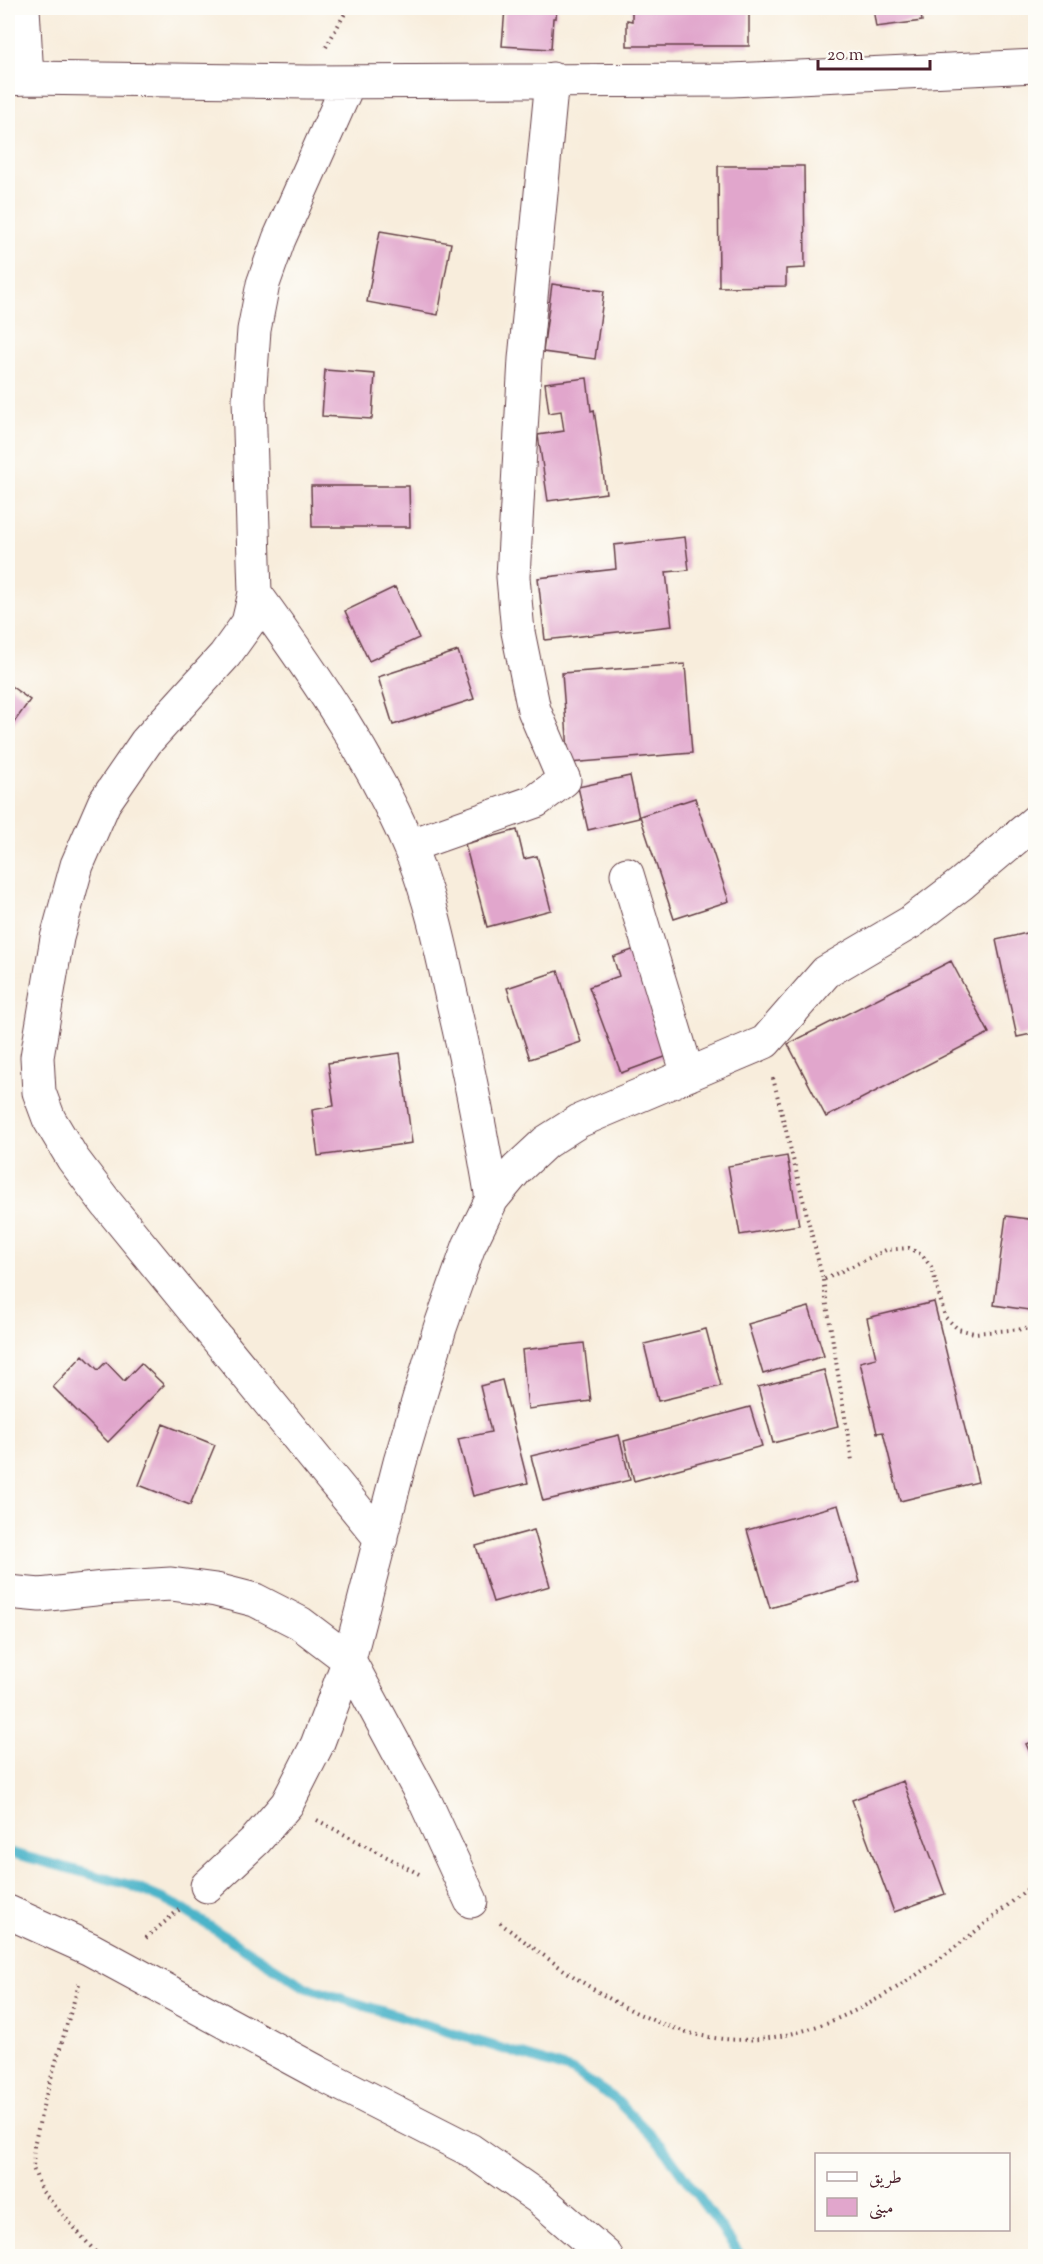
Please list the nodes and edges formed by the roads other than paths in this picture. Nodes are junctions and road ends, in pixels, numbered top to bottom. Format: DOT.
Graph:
graph roads {
  1 [pos="23,8"];
  2 [pos="1035,66"];
  3 [pos="17,78"];
  4 [pos="552,79"];
  5 [pos="349,82"];
  6 [pos="255,593"];
  7 [pos="1035,821"];
  8 [pos="409,846"];
  9 [pos="627,874"];
  10 [pos="688,1075"];
  11 [pos="492,1199"];
  12 [pos="381,1539"];
  13 [pos="8,1592"];
  14 [pos="349,1660"];
  15 [pos="207,1886"];
  16 [pos="471,1901"];
  17 [pos="8,1912"];
  18 [pos="606,2256"];
  1 -- 3 [label="street"];
  2 -- 4 [label="street"];
  3 -- 5 [label="street"];
  4 -- 5 [label="street"];
  4 -- 8 [label="street"];
  5 -- 6 [label="street"];
  6 -- 8 [label="street"];
  6 -- 12 [label="street"];
  7 -- 10 [label="street"];
  8 -- 11 [label="street"];
  9 -- 10 [label="street"];
  10 -- 11 [label="street"];
  11 -- 12 [label="street"];
  12 -- 14 [label="street"];
  13 -- 14 [label="street"];
  14 -- 15 [label="street"];
  14 -- 16 [label="street"];
  17 -- 18 [label="street"];
}
